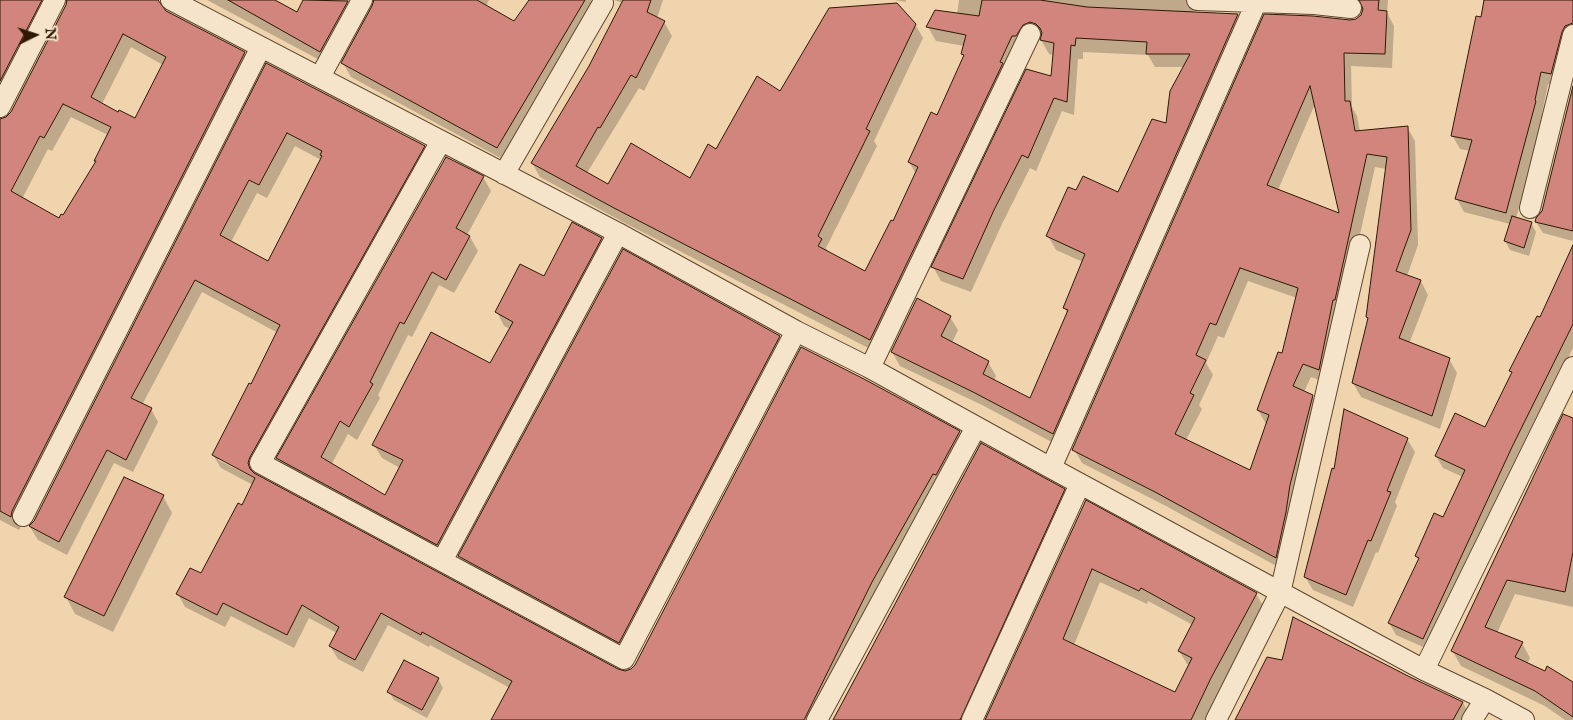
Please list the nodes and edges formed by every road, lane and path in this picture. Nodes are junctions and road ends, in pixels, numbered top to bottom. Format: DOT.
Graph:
graph roads {
  1 [pos="54,0"];
  2 [pos="171,0"];
  3 [pos="362,0"];
  4 [pos="1197,0"];
  5 [pos="1314,2"];
  6 [pos="603,3"];
  7 [pos="1256,3"];
  8 [pos="1351,8"];
  9 [pos="1030,34"];
  10 [pos="1573,35"];
  11 [pos="261,47"];
  12 [pos="320,77"];
  13 [pos="1566,100"];
  14 [pos="0,107"];
  15 [pos="441,141"];
  16 [pos="504,174"];
  17 [pos="1530,208"];
  18 [pos="618,233"];
  19 [pos="1360,244"];
  20 [pos="796,331"];
  21 [pos="1573,367"];
  22 [pos="870,368"];
  23 [pos="976,427"];
  24 [pos="1051,468"];
  25 [pos="1080,484"];
  26 [pos="23,516"];
  27 [pos="442,561"];
  28 [pos="1280,592"];
  29 [pos="1424,670"];
  30 [pos="1485,699"];
  31 [pos="817,720"];
  32 [pos="972,720"];
  33 [pos="1216,720"];
  34 [pos="1472,720"];
  35 [pos="1524,720"];
  1 -- 14 [label="street"];
  2 -- 11 [label="street"];
  3 -- 12 [label="street"];
  4 -- 7 [label="street"];
  5 -- 7 [label="street"];
  5 -- 8 [label="street"];
  6 -- 16 [label="street"];
  7 -- 24 [label="street"];
  9 -- 22 [label="street"];
  10 -- 13 [label="street"];
  11 -- 12 [label="street"];
  11 -- 26 [label="street"];
  12 -- 15 [label="street"];
  13 -- 17 [label="street"];
  15 -- 16 [label="street"];
  15 -- 27 [label="street"];
  16 -- 18 [label="street"];
  18 -- 20 [label="street"];
  18 -- 27 [label="street"];
  19 -- 28 [label="street"];
  20 -- 22 [label="street"];
  20 -- 27 [label="street"];
  21 -- 29 [label="street"];
  22 -- 23 [label="street"];
  23 -- 24 [label="street"];
  23 -- 31 [label="street"];
  24 -- 25 [label="street"];
  25 -- 28 [label="street"];
  25 -- 32 [label="street"];
  28 -- 29 [label="street"];
  28 -- 33 [label="street"];
  29 -- 30 [label="street"];
  30 -- 34 [label="street"];
  30 -- 35 [label="street"];
}
